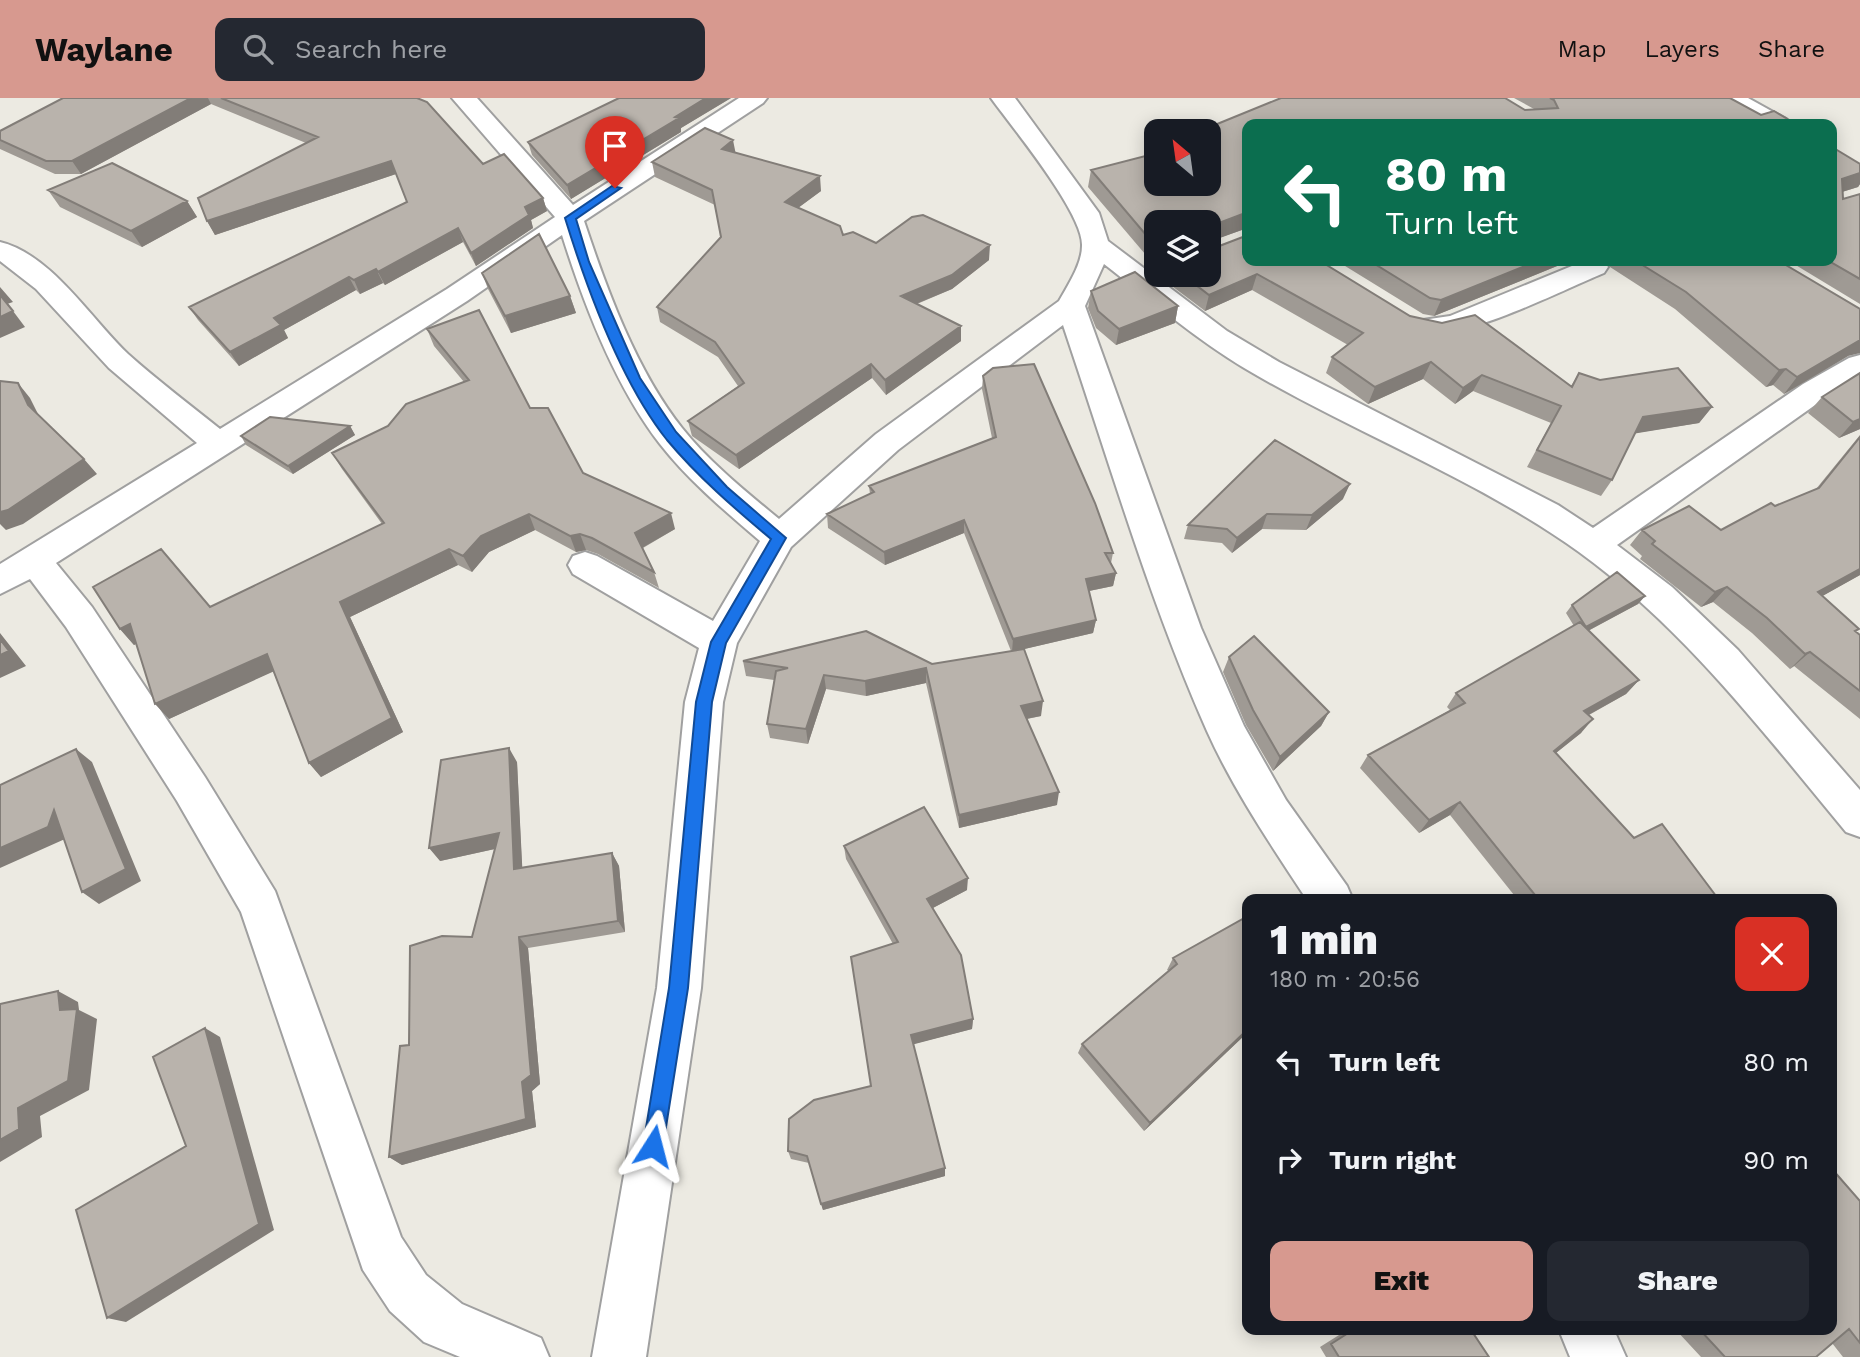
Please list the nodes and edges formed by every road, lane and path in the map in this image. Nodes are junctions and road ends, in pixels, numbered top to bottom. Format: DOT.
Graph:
graph roads {
  1 [pos="464,98"];
  2 [pos="755,98"];
  3 [pos="1003,98"];
  4 [pos="1731,98"];
  5 [pos="1768,119"];
  6 [pos="570,218"];
  7 [pos="1096,245"];
  8 [pos="0,250"];
  9 [pos="1594,267"];
  10 [pos="1144,274"];
  11 [pos="1161,287"];
  12 [pos="1071,306"];
  13 [pos="1398,316"];
  14 [pos="1860,365"];
  15 [pos="218,444"];
  16 [pos="779,538"];
  17 [pos="1593,545"];
  18 [pos="584,565"];
  19 [pos="18,571"];
  20 [pos="719,642"];
  21 [pos="1860,819"];
  22 [pos="1328,894"];
  23 [pos="1588,1335"];
  24 [pos="522,1357"];
  25 [pos="619,1357"];
  26 [pos="1599,1357"];
  1 -- 6 [label="street"];
  2 -- 6 [label="street"];
  3 -- 7 [label="street"];
  4 -- 5 [label="street"];
  6 -- 15 [label="street"];
  6 -- 16 [label="street"];
  7 -- 10 [label="street"];
  7 -- 12 [label="street"];
  8 -- 15 [label="street"];
  9 -- 13 [label="street"];
  11 -- 17 [label="street"];
  12 -- 16 [label="street"];
  12 -- 22 [label="street"];
  14 -- 17 [label="street"];
  15 -- 19 [label="street"];
  16 -- 20 [label="street"];
  17 -- 21 [label="street"];
  18 -- 20 [label="street"];
  19 -- 24 [label="street"];
  20 -- 25 [label="street"];
  23 -- 26 [label="street"];
}
